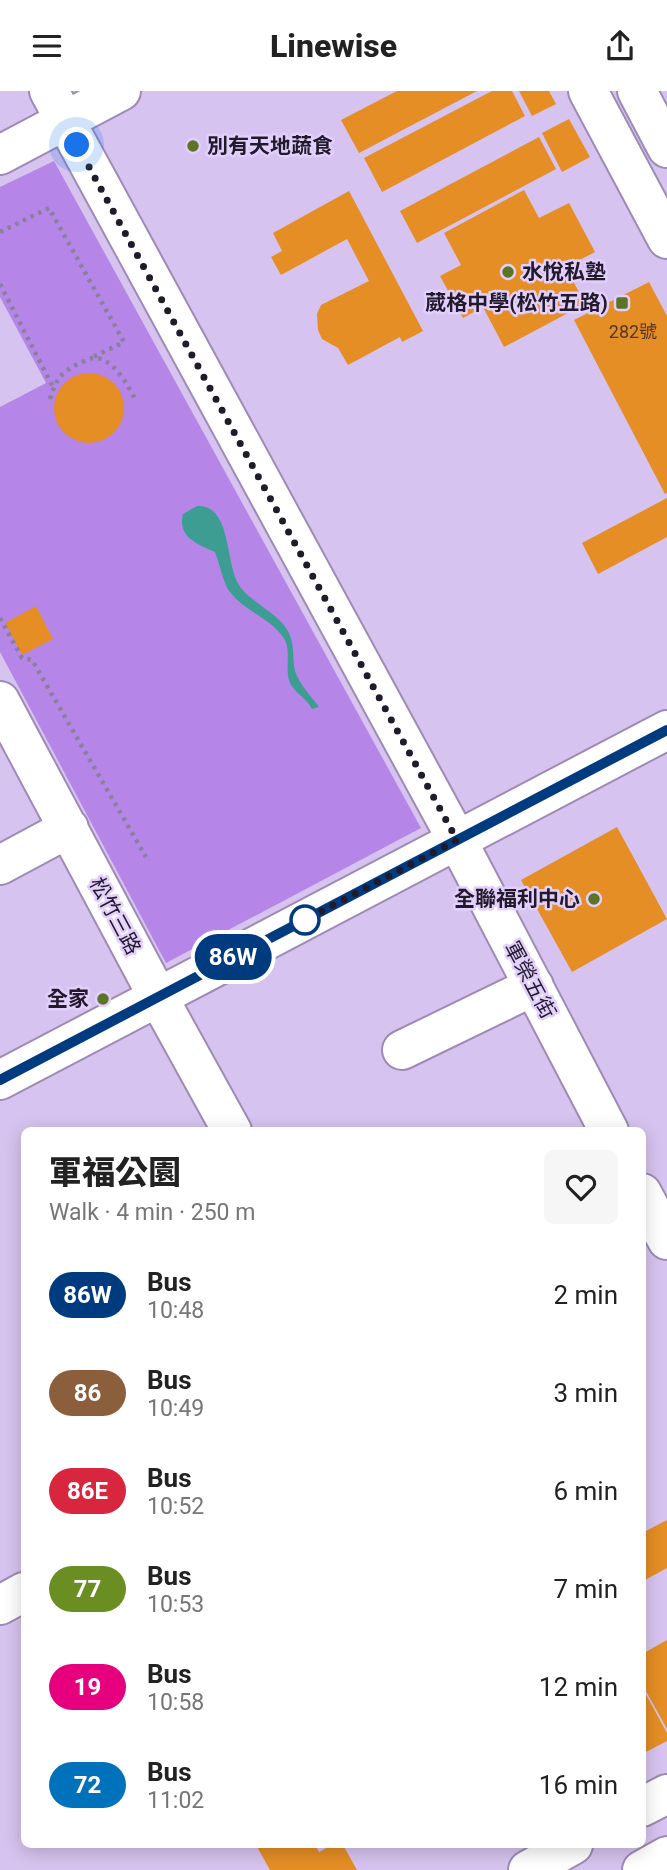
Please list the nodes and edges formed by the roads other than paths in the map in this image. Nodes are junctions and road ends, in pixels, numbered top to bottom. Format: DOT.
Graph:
graph roads {
  1 [pos="121,91"];
  2 [pos="588,91"];
  3 [pos="636,91"];
  4 [pos="57,106"];
  5 [pos="667,148"];
  6 [pos="0,155"];
  7 [pos="667,239"];
  8 [pos="0,701"];
  9 [pos="667,730"];
  10 [pos="69,828"];
  11 [pos="457,840"];
  12 [pos="0,865"];
  13 [pos="534,986"];
  14 [pos="158,997"];
  15 [pos="402,1050"];
  16 [pos="0,1080"];
  17 [pos="230,1127"];
  18 [pos="608,1127"];
  19 [pos="646,1201"];
  20 [pos="667,1240"];
  21 [pos="667,1247"];
  22 [pos="646,1259"];
  23 [pos="21,1594"];
  24 [pos="0,1605"];
  25 [pos="667,1794"];
  26 [pos="646,1805"];
  27 [pos="568,1848"];
  28 [pos="667,1856"];
  29 [pos="528,1870"];
  30 [pos="642,1870"];
  1 -- 4 [label="street"];
  2 -- 7 [label="street"];
  3 -- 5 [label="street"];
  4 -- 6 [label="street"];
  4 -- 11 [label="street, 軍榮五街"];
  8 -- 10 [label="street, 松竹三路"];
  9 -- 11 [label="street"];
  10 -- 12 [label="street"];
  10 -- 14 [label="street, 松竹三路"];
  11 -- 13 [label="street, 軍榮五街"];
  11 -- 14 [label="street"];
  13 -- 15 [label="street"];
  13 -- 18 [label="street, 軍榮五街"];
  14 -- 16 [label="street"];
  14 -- 17 [label="street, 松竹三路"];
  19 -- 20 [label="street"];
  21 -- 22 [label="street"];
  23 -- 24 [label="street"];
  25 -- 26 [label="street"];
  27 -- 29 [label="street"];
  28 -- 30 [label="street"];
}
